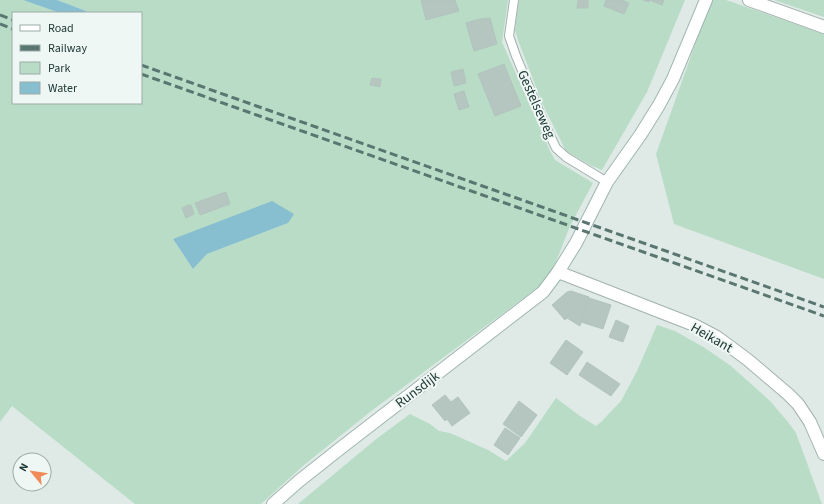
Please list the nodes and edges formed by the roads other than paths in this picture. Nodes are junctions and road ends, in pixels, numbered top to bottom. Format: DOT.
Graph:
graph roads {
  1 [pos="514,0"];
  2 [pos="706,0"];
  3 [pos="749,0"];
  4 [pos="824,26"];
  5 [pos="607,182"];
  6 [pos="558,272"];
  7 [pos="824,454"];
  8 [pos="273,504"];
  1 -- 5 [label="lane, Gestelseweg"];
  2 -- 5 [label="street"];
  3 -- 4 [label="street"];
  5 -- 6 [label="street"];
  6 -- 7 [label="street, Heikant"];
  6 -- 8 [label="street, Runsdijk"];
}
